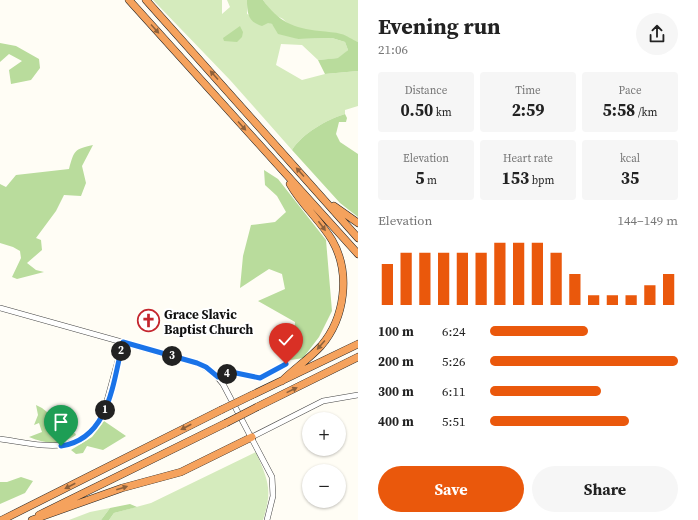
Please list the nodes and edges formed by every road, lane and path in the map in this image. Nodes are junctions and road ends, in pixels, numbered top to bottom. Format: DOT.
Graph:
graph roads {
  1 [pos="129,0"];
  2 [pos="146,0"];
  3 [pos="283,172"];
  4 [pos="326,201"];
  5 [pos="358,223"];
  6 [pos="358,238"];
  7 [pos="358,254"];
  8 [pos="0,308"];
  9 [pos="123,342"];
  10 [pos="358,344"];
  11 [pos="358,357"];
  12 [pos="286,364"];
  13 [pos="218,377"];
  14 [pos="282,380"];
  15 [pos="358,395"];
  16 [pos="252,437"];
  17 [pos="0,439"];
  18 [pos="2,520"];
  19 [pos="28,520"];
  20 [pos="32,520"];
  21 [pos="266,520"];
  1 -- 3 [label="highway, one-way"];
  4 -- 2 [label="highway, one-way"];
  3 -- 7 [label="highway"];
  3 -- 14 [label="highway, one-way"];
  4 -- 5 [label="highway"];
  4 -- 6 [label="highway"];
  8 -- 9 [label="street"];
  9 -- 13 [label="street"];
  9 -- 17 [label="street"];
  10 -- 14 [label="highway"];
  19 -- 11 [label="highway, one-way, bridge"];
  12 -- 13 [label="street"];
  13 -- 16 [label="street"];
  14 -- 18 [label="highway, one-way, bridge"];
  15 -- 16 [label="street"];
  20 -- 16 [label="highway, one-way"];
  16 -- 21 [label="street"];
}
